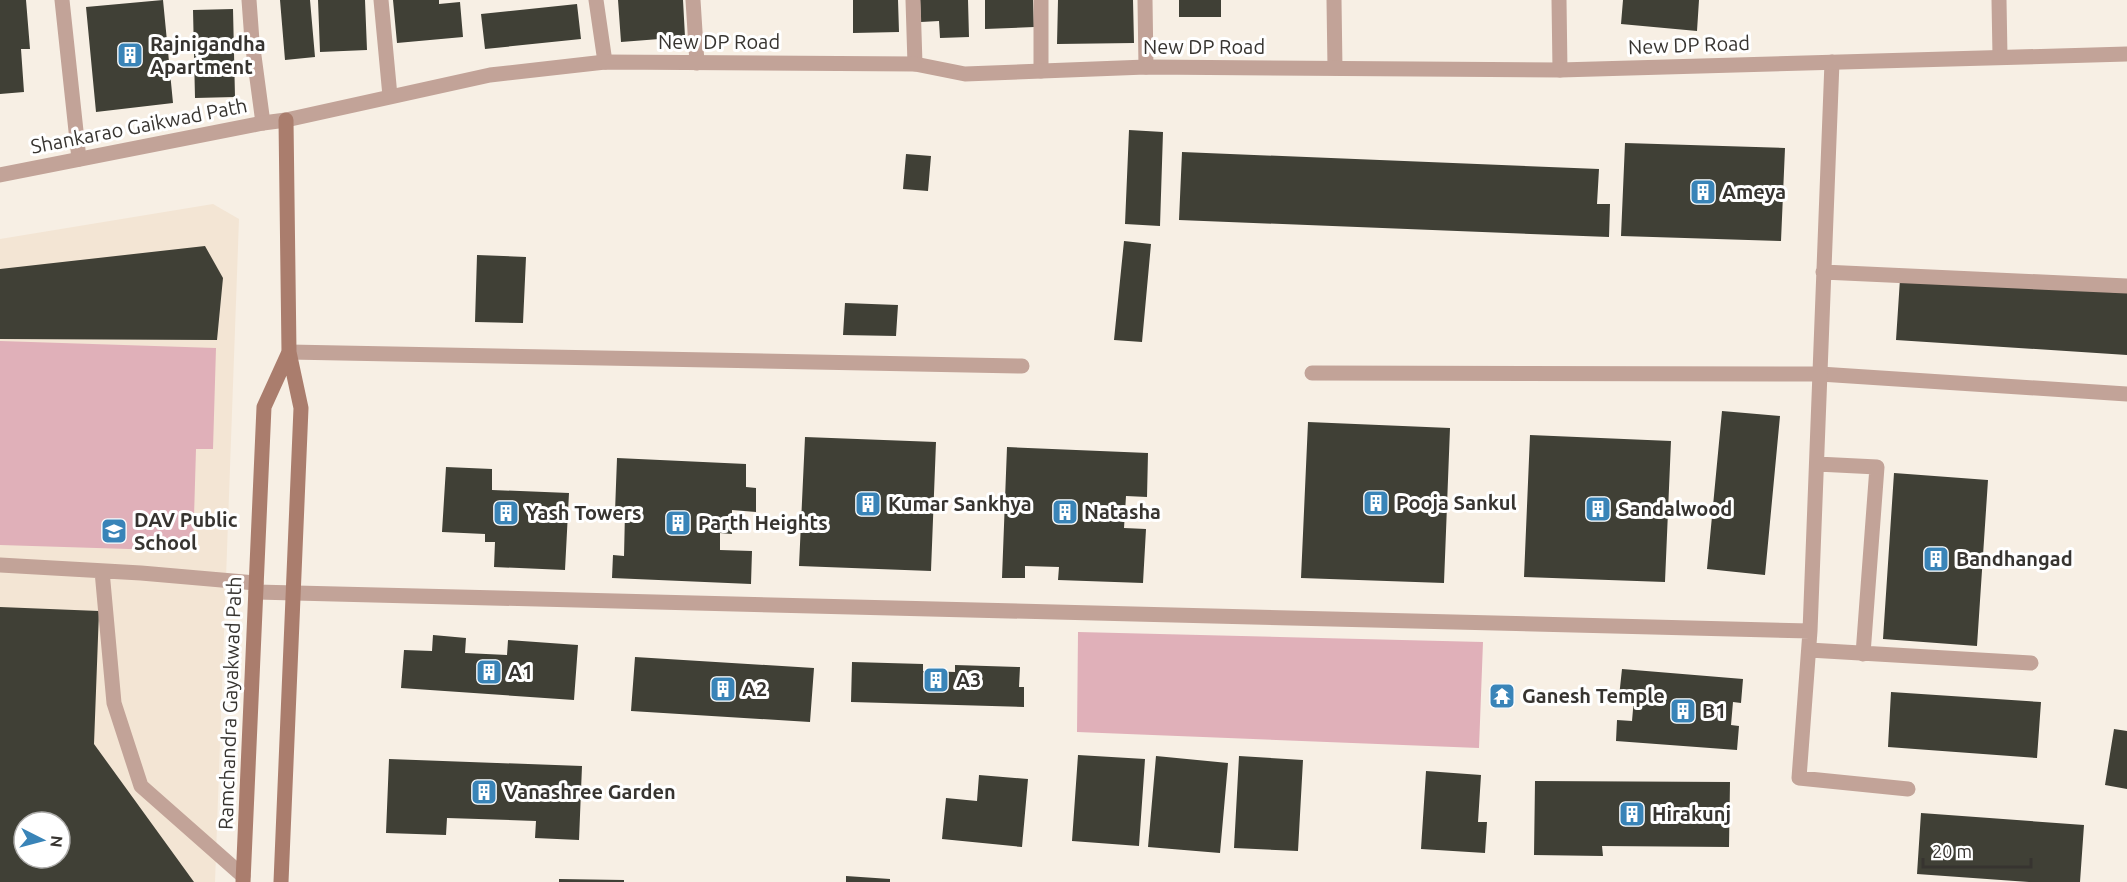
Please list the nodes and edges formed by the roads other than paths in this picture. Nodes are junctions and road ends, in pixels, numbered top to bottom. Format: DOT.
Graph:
graph roads {
  1 [pos="62,0"];
  2 [pos="249,0"];
  3 [pos="381,0"];
  4 [pos="596,0"];
  5 [pos="693,0"];
  6 [pos="913,0"];
  7 [pos="1041,0"];
  8 [pos="1145,0"];
  9 [pos="1334,0"];
  10 [pos="1559,0"];
  11 [pos="1999,0"];
  12 [pos="2127,54"];
  13 [pos="2000,56"];
  14 [pos="605,62"];
  15 [pos="1832,62"];
  16 [pos="697,63"];
  17 [pos="915,64"];
  18 [pos="1146,67"];
  19 [pos="1335,68"];
  20 [pos="1560,70"];
  21 [pos="1041,71"];
  22 [pos="390,96"];
  23 [pos="286,120"];
  24 [pos="263,123"];
  25 [pos="79,159"];
  26 [pos="0,175"];
  27 [pos="1823,272"];
  28 [pos="2127,286"];
  29 [pos="289,352"];
  30 [pos="1022,366"];
  31 [pos="1312,373"];
  32 [pos="1820,375"];
  33 [pos="2127,394"];
  34 [pos="1817,464"];
  35 [pos="0,565"];
  36 [pos="102,571"];
  37 [pos="256,587"];
  38 [pos="293,593"];
  39 [pos="1810,631"];
  40 [pos="1809,650"];
  41 [pos="1863,654"];
  42 [pos="2031,663"];
  43 [pos="1908,789"];
  44 [pos="243,879"];
  45 [pos="280,882"];
  1 -- 25 [label="street"];
  2 -- 24 [label="street"];
  3 -- 22 [label="street"];
  4 -- 14 [label="street"];
  5 -- 16 [label="street"];
  6 -- 17 [label="street"];
  7 -- 21 [label="street"];
  8 -- 18 [label="street"];
  9 -- 19 [label="street"];
  10 -- 20 [label="street"];
  11 -- 13 [label="street"];
  12 -- 13 [label="street, New DP Road"];
  13 -- 15 [label="street, New DP Road"];
  14 -- 16 [label="street, New DP Road"];
  14 -- 22 [label="street, New DP Road"];
  15 -- 20 [label="street, New DP Road"];
  15 -- 27 [label="street"];
  16 -- 17 [label="street, New DP Road"];
  17 -- 21 [label="street, New DP Road"];
  18 -- 19 [label="street, New DP Road"];
  18 -- 21 [label="street, New DP Road"];
  19 -- 20 [label="street, New DP Road"];
  22 -- 23 [label="street, New DP Road"];
  23 -- 24 [label="street, Shankarao Gaikwad Path"];
  23 -- 29 [label="main road, Ramchandra Gayakwad Path"];
  24 -- 25 [label="street, Shankarao Gaikwad Path"];
  25 -- 26 [label="street, Shankarao Gaikwad Path"];
  27 -- 28 [label="street"];
  27 -- 32 [label="street"];
  29 -- 30 [label="street"];
  29 -- 37 [label="main road, Ramchandra Gayakwad Path"];
  29 -- 38 [label="main road, Ramchandra Gayakwad Path"];
  31 -- 32 [label="street"];
  32 -- 33 [label="street"];
  32 -- 34 [label="street"];
  34 -- 39 [label="street"];
  34 -- 41 [label="street"];
  35 -- 36 [label="street"];
  36 -- 37 [label="street"];
  36 -- 44 [label="street"];
  37 -- 38 [label="street"];
  37 -- 44 [label="main road, Ramchandra Gayakwad Path"];
  38 -- 39 [label="street"];
  38 -- 45 [label="main road, Ramchandra Gayakwad Path"];
  39 -- 40 [label="street"];
  40 -- 41 [label="street"];
  40 -- 43 [label="street"];
  41 -- 42 [label="street"];
}
